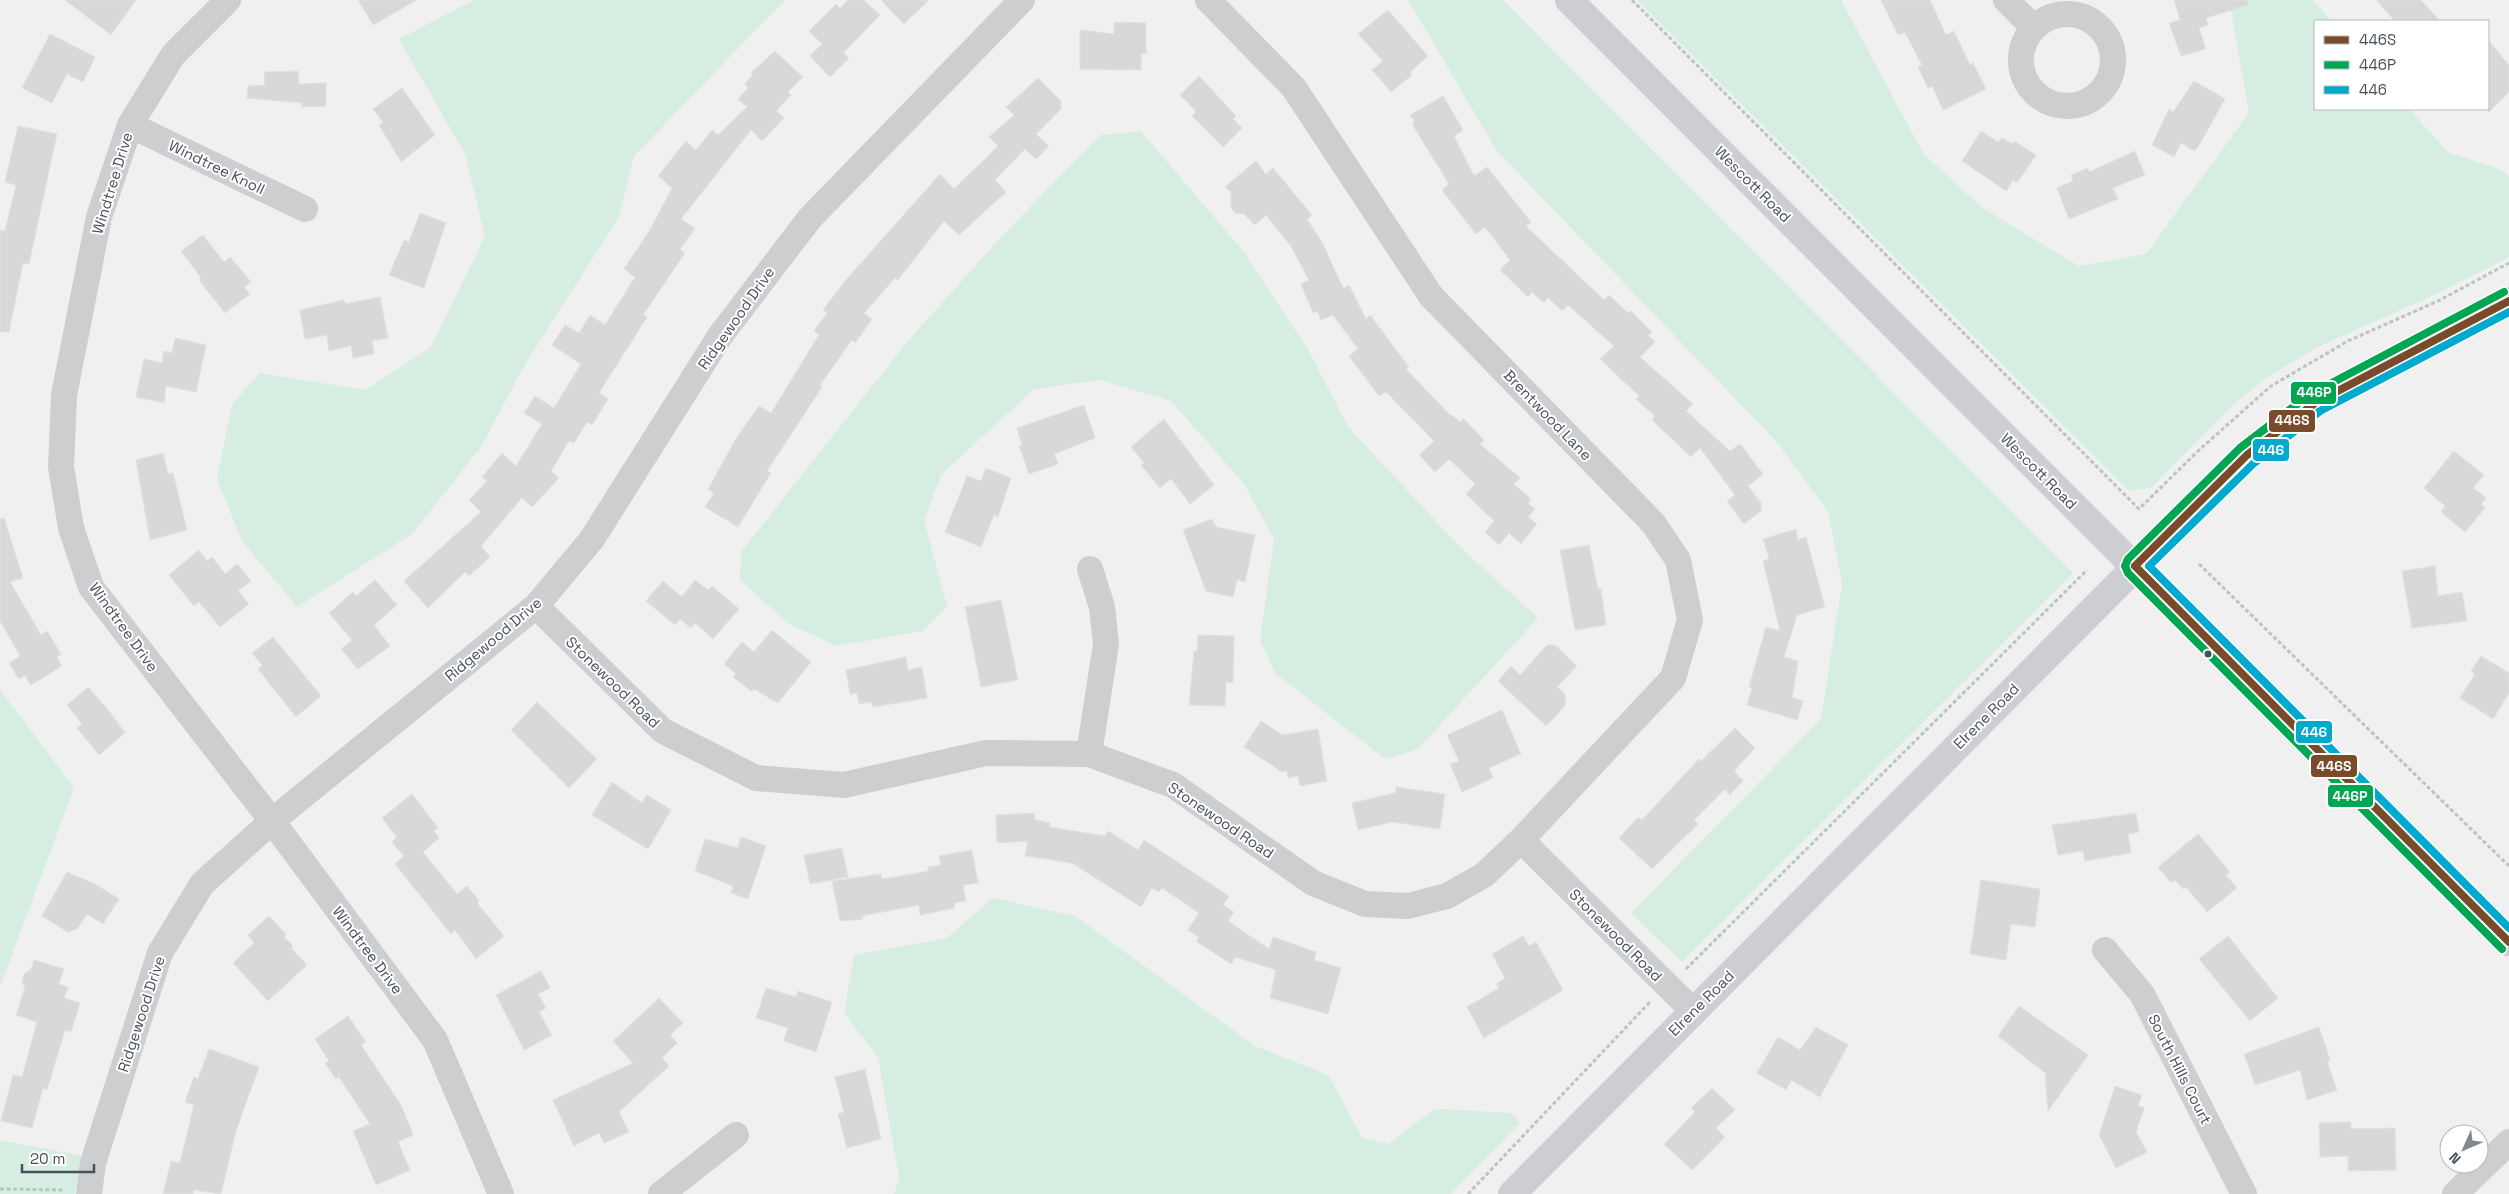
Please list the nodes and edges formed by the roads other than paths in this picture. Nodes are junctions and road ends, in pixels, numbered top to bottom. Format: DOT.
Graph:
graph roads {
  1 [pos="228,0"];
  2 [pos="1022,0"];
  3 [pos="1208,0"];
  4 [pos="1569,0"];
  5 [pos="2006,0"];
  6 [pos="2034,28"];
  7 [pos="130,125"];
  8 [pos="304,209"];
  9 [pos="2509,301"];
  10 [pos="2135,566"];
  11 [pos="1090,568"];
  12 [pos="536,606"];
  13 [pos="1089,754"];
  14 [pos="272,821"];
  15 [pos="1521,840"];
  16 [pos="2509,942"];
  17 [pos="2106,950"];
  18 [pos="1693,1011"];
  19 [pos="736,1135"];
  20 [pos="2509,1142"];
  21 [pos="78,1192"];
  22 [pos="501,1194"];
  23 [pos="661,1194"];
  24 [pos="1512,1194"];
  25 [pos="2244,1194"];
  26 [pos="2455,1194"];
  1 -- 7 [label="street, Windtree Drive"];
  2 -- 12 [label="street, Ridgewood Drive"];
  3 -- 15 [label="street, Brentwood Lane"];
  4 -- 10 [label="street, Wescott Road"];
  5 -- 6 [label="street"];
  7 -- 8 [label="street, Windtree Knoll"];
  7 -- 14 [label="street, Windtree Drive"];
  9 -- 10 [label="street, Elrene Road"];
  10 -- 16 [label="street, Wescott Road"];
  10 -- 18 [label="street, Elrene Road"];
  11 -- 13 [label="street"];
  12 -- 13 [label="street, Stonewood Road"];
  12 -- 14 [label="street, Ridgewood Drive"];
  13 -- 15 [label="street, Stonewood Road"];
  14 -- 21 [label="street, Ridgewood Drive"];
  14 -- 22 [label="street, Windtree Drive"];
  15 -- 18 [label="street, Stonewood Road"];
  17 -- 25 [label="street, South Hills Court"];
  18 -- 24 [label="street, Elrene Road"];
  19 -- 23 [label="street"];
  20 -- 26 [label="street"];
}
